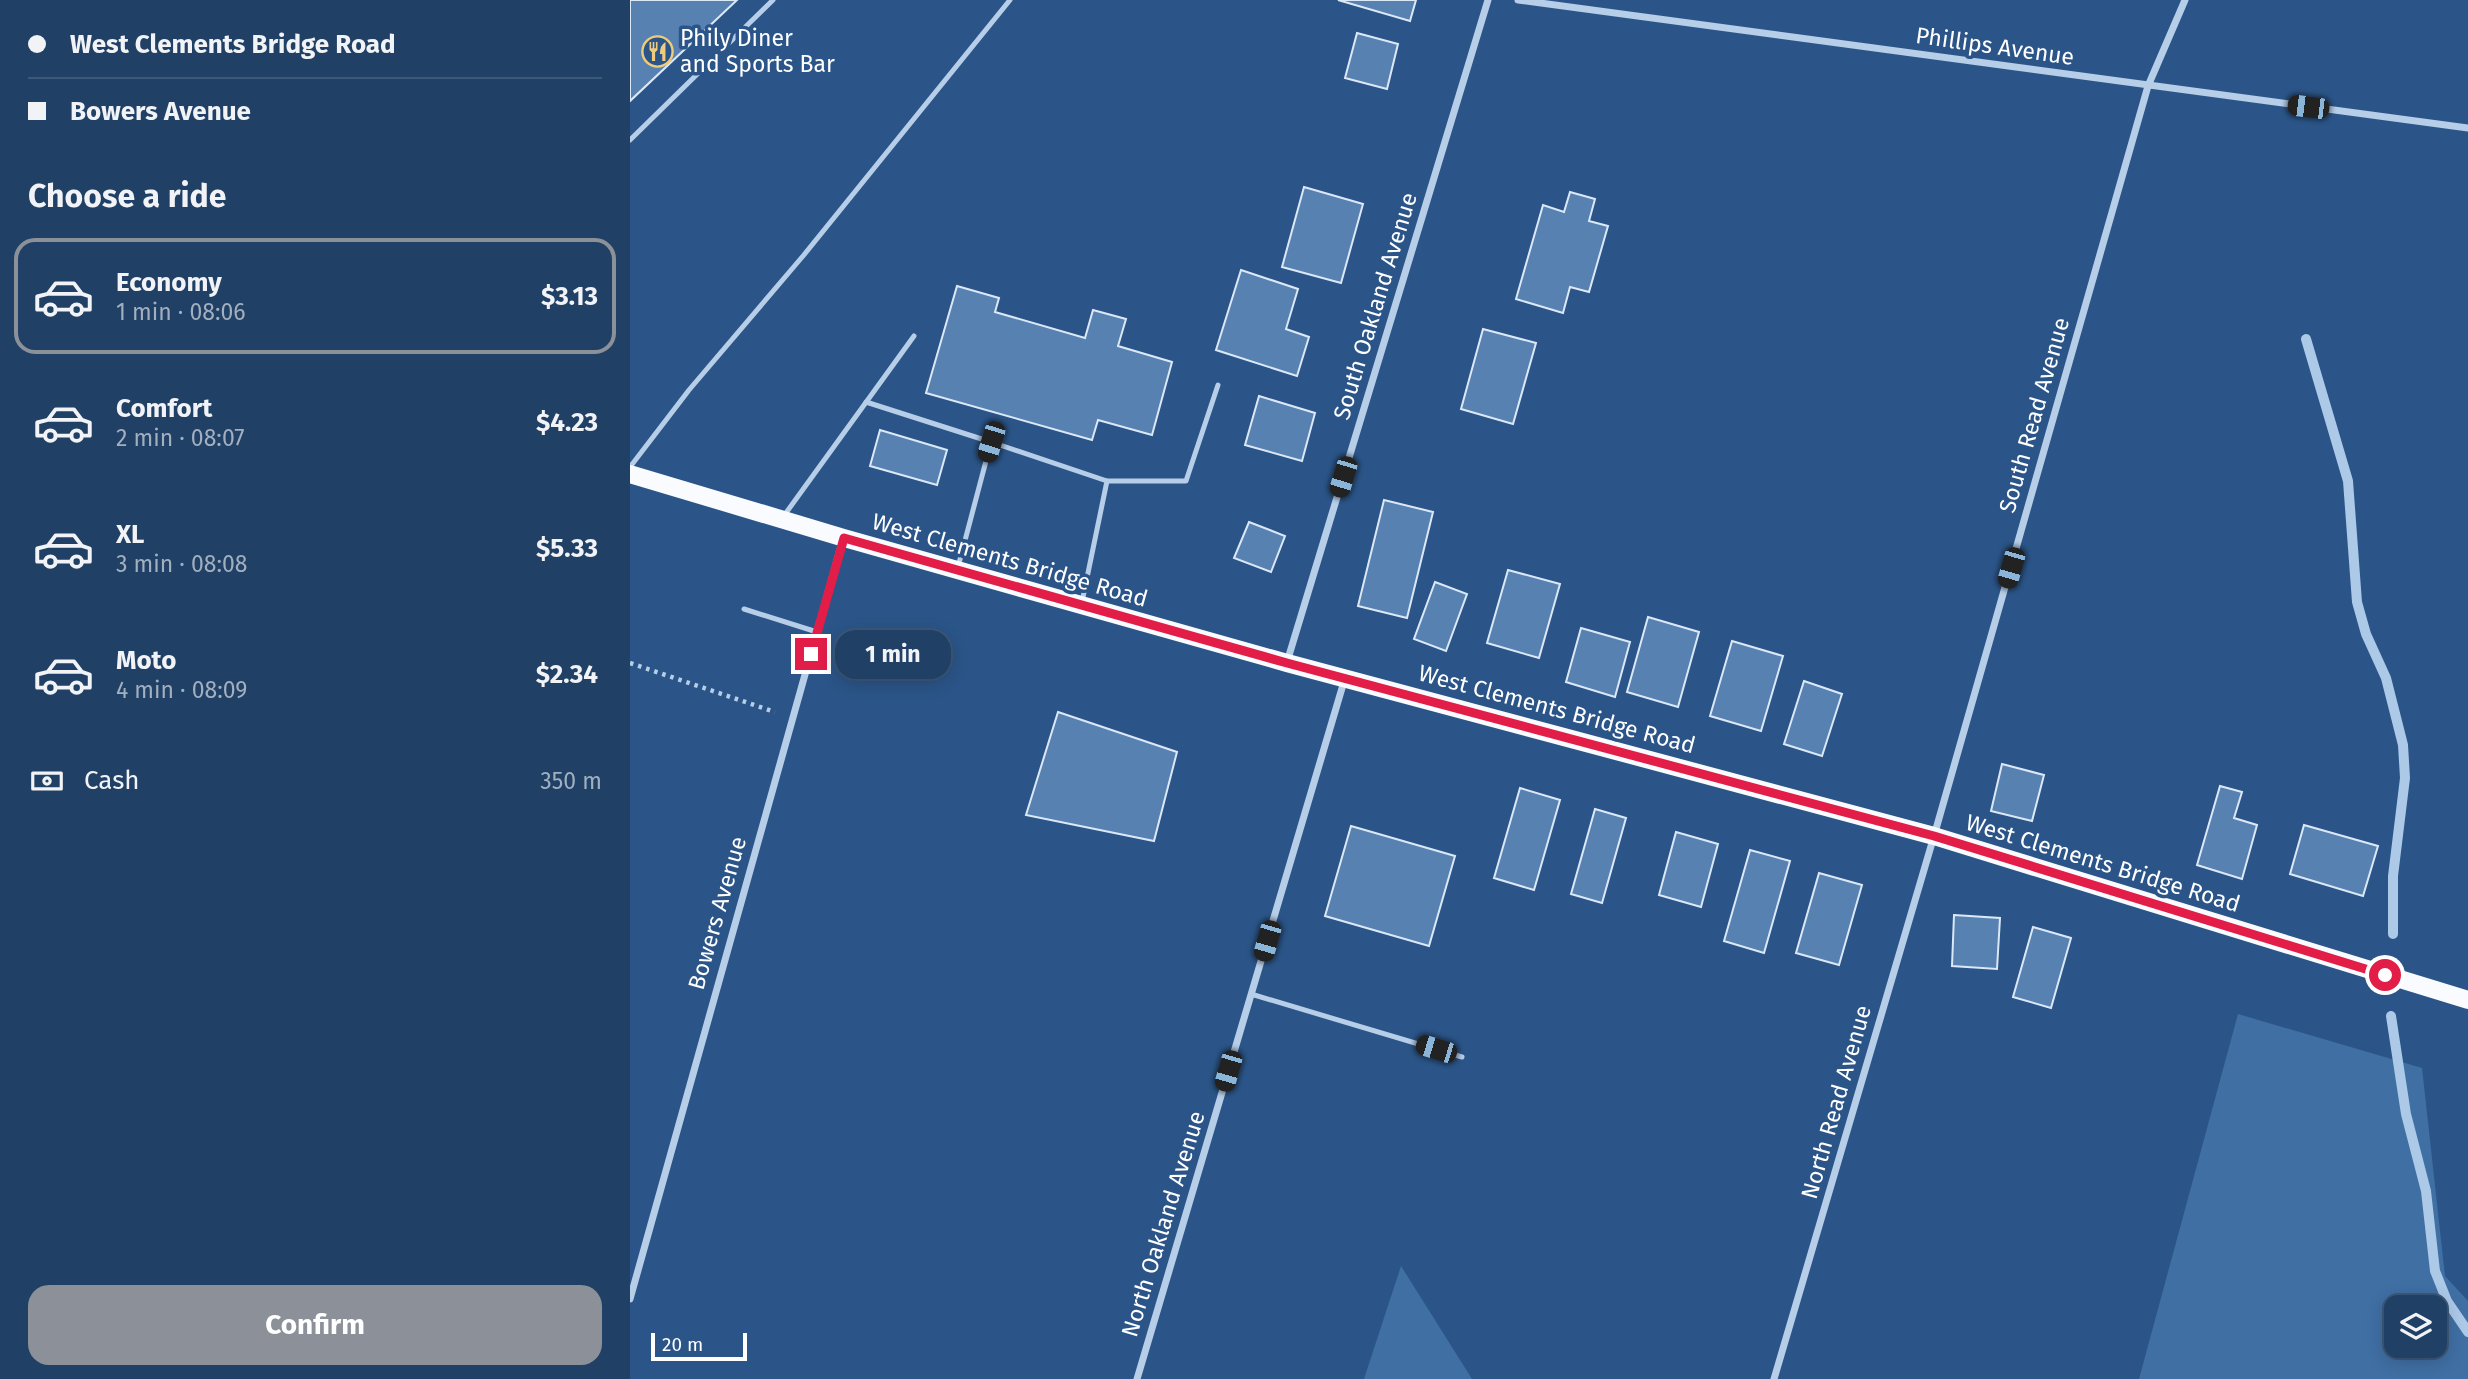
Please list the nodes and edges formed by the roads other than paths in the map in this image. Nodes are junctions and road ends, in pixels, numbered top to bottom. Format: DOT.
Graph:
graph roads {
  1 [pos="773,0"];
  2 [pos="1010,0"];
  3 [pos="1488,0"];
  4 [pos="1518,0"];
  5 [pos="2185,0"];
  6 [pos="2148,86"];
  7 [pos="2468,128"];
  8 [pos="630,140"];
  9 [pos="914,335"];
  10 [pos="1217,385"];
  11 [pos="866,402"];
  12 [pos="991,442"];
  13 [pos="630,467"];
  14 [pos="630,474"];
  15 [pos="1107,481"];
  16 [pos="781,520"];
  17 [pos="844,538"];
  18 [pos="957,570"];
  19 [pos="1082,605"];
  20 [pos="744,609"];
  21 [pos="817,632"];
  22 [pos="1287,663"];
  23 [pos="1345,677"];
  24 [pos="1934,836"];
  25 [pos="1251,994"];
  26 [pos="2468,1000"];
  27 [pos="1462,1056"];
  28 [pos="630,1299"];
  29 [pos="1137,1379"];
  30 [pos="1774,1379"];
  1 -- 8 [label="lane"];
  2 -- 13 [label="lane"];
  3 -- 22 [label="street, South Oakland Avenue"];
  4 -- 6 [label="street, Phillips Avenue"];
  5 -- 6 [label="street, South Read Avenue"];
  6 -- 7 [label="street, Phillips Avenue"];
  6 -- 24 [label="street, South Read Avenue"];
  9 -- 11 [label="lane"];
  10 -- 15 [label="lane"];
  11 -- 12 [label="lane"];
  11 -- 16 [label="lane"];
  12 -- 15 [label="lane"];
  12 -- 18 [label="lane"];
  14 -- 16 [label="main road, West Clements Bridge Road"];
  15 -- 19 [label="lane"];
  16 -- 17 [label="main road, West Clements Bridge Road"];
  17 -- 18 [label="main road, West Clements Bridge Road"];
  17 -- 21 [label="street, Bowers Avenue"];
  18 -- 19 [label="main road, West Clements Bridge Road"];
  19 -- 22 [label="main road, West Clements Bridge Road"];
  20 -- 21 [label="lane"];
  21 -- 28 [label="street, Bowers Avenue"];
  22 -- 23 [label="main road, West Clements Bridge Road"];
  23 -- 24 [label="main road, West Clements Bridge Road"];
  23 -- 25 [label="street, North Oakland Avenue"];
  24 -- 26 [label="main road, West Clements Bridge Road"];
  24 -- 30 [label="street, North Read Avenue"];
  25 -- 27 [label="lane"];
  25 -- 29 [label="street, North Oakland Avenue"];
}
